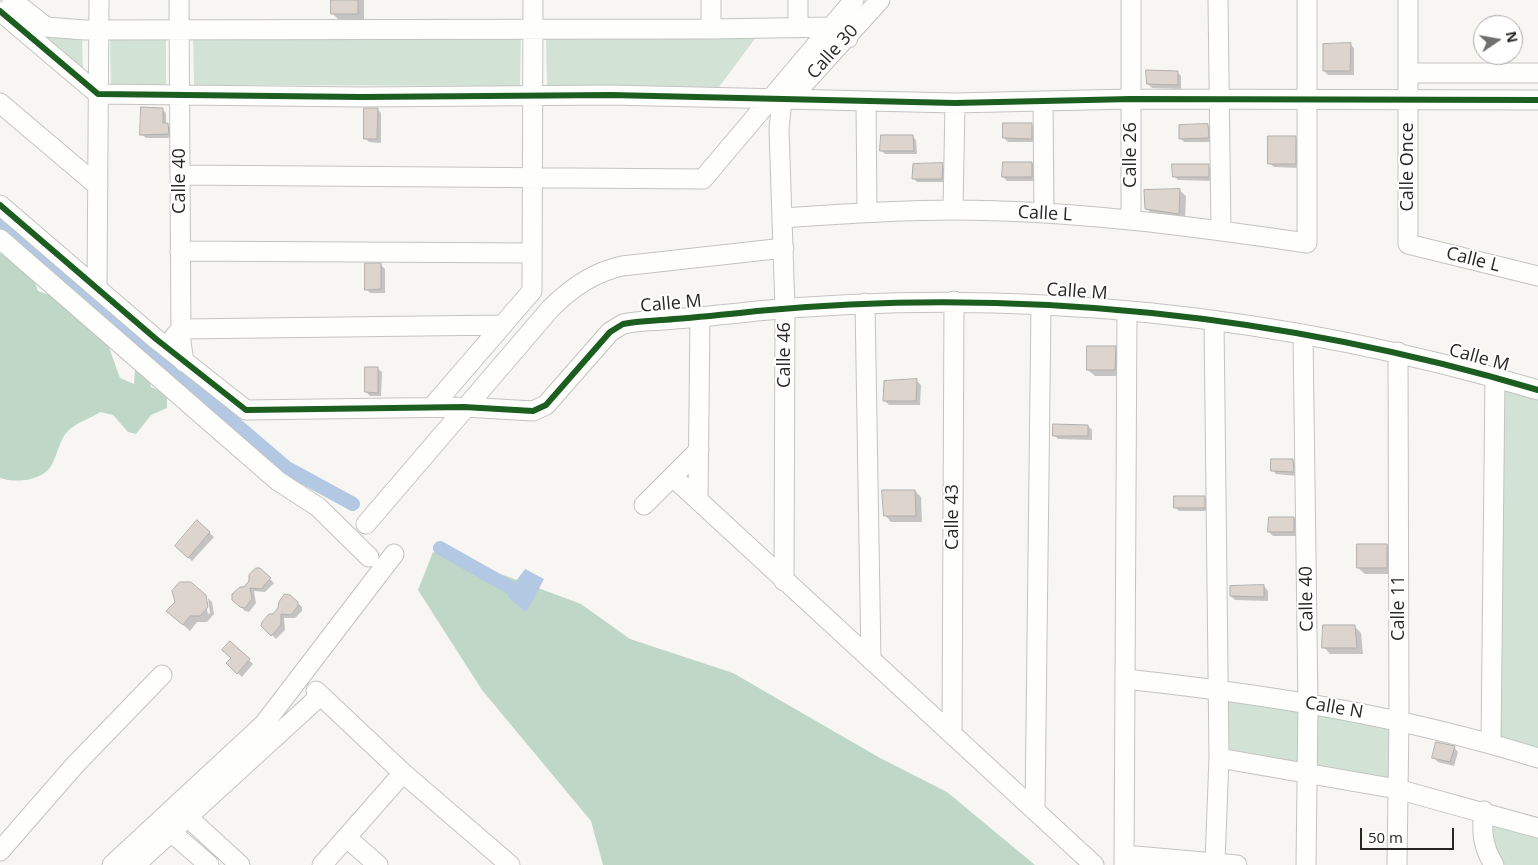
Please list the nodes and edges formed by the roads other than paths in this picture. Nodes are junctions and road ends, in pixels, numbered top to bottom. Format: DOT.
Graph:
graph roads {
  1 [pos="12,0"];
  2 [pos="99,0"];
  3 [pos="179,0"];
  4 [pos="533,0"];
  5 [pos="711,0"];
  6 [pos="798,0"];
  7 [pos="854,0"];
  8 [pos="880,0"];
  9 [pos="1131,0"];
  10 [pos="1218,0"];
  11 [pos="1307,0"];
  12 [pos="1408,0"];
  13 [pos="0,11"];
  14 [pos="832,27"];
  15 [pos="798,28"];
  16 [pos="99,29"];
  17 [pos="179,29"];
  18 [pos="533,29"];
  19 [pos="711,29"];
  20 [pos="848,38"];
  21 [pos="1409,73"];
  22 [pos="1538,73"];
  23 [pos="98,94"];
  24 [pos="179,96"];
  25 [pos="533,96"];
  26 [pos="776,99"];
  27 [pos="1131,99"];
  28 [pos="1218,99"];
  29 [pos="1306,100"];
  30 [pos="1408,100"];
  31 [pos="1538,100"];
  32 [pos="866,101"];
  33 [pos="1043,101"];
  34 [pos="955,103"];
  35 [pos="0,104"];
  36 [pos="181,175"];
  37 [pos="534,177"];
  38 [pos="98,186"];
  39 [pos="0,205"];
  40 [pos="954,210"];
  41 [pos="866,212"];
  42 [pos="1044,213"];
  43 [pos="782,218"];
  44 [pos="1131,220"];
  45 [pos="1221,230"];
  46 [pos="0,239"];
  47 [pos="1408,244"];
  48 [pos="784,248"];
  49 [pos="180,251"];
  50 [pos="532,252"];
  51 [pos="1538,276"];
  52 [pos="97,287"];
  53 [pos="532,291"];
  54 [pos="954,301"];
  55 [pos="865,303"];
  56 [pos="1041,305"];
  57 [pos="551,308"];
  58 [pos="785,309"];
  59 [pos="1127,311"];
  60 [pos="700,317"];
  61 [pos="1214,320"];
  62 [pos="503,325"];
  63 [pos="465,326"];
  64 [pos="181,329"];
  65 [pos="1303,334"];
  66 [pos="163,343"];
  67 [pos="482,350"];
  68 [pos="1398,352"];
  69 [pos="184,362"];
  70 [pos="1495,377"];
  71 [pos="1538,390"];
  72 [pos="432,407"];
  73 [pos="464,407"];
  74 [pos="228,415"];
  75 [pos="700,450"];
  76 [pos="674,477"];
  77 [pos="698,498"];
  78 [pos="644,505"];
  79 [pos="366,524"];
  80 [pos="394,554"];
  81 [pos="369,557"];
  82 [pos="784,581"];
  83 [pos="871,660"];
  84 [pos="162,676"];
  85 [pos="1125,680"];
  86 [pos="1218,691"];
  87 [pos="1308,704"];
  88 [pos="1399,720"];
  89 [pos="952,733"];
  90 [pos="1491,743"];
  91 [pos="1218,758"];
  92 [pos="1538,758"];
  93 [pos="403,772"];
  94 [pos="1306,772"];
  95 [pos="1397,789"];
  96 [pos="1035,811"];
  97 [pos="1484,811"];
  98 [pos="182,812"];
  99 [pos="165,827"];
  100 [pos="1538,828"];
  101 [pos="347,838"];
  102 [pos="2,844"];
  103 [pos="1124,860"];
  104 [pos="1215,862"];
  105 [pos="1398,862"];
  106 [pos="112,865"];
  107 [pos="135,865"];
  108 [pos="209,865"];
  109 [pos="240,865"];
  110 [pos="322,865"];
  111 [pos="378,865"];
  112 [pos="510,865"];
  113 [pos="1094,865"];
  114 [pos="1237,865"];
  115 [pos="1306,865"];
  116 [pos="1494,865"];
  1 -- 16 [label="street"];
  2 -- 16 [label="street"];
  3 -- 17 [label="street, Calle 40"];
  4 -- 18 [label="street"];
  5 -- 19 [label="street"];
  6 -- 15 [label="street"];
  7 -- 14 [label="street"];
  8 -- 20 [label="street, Calle 30"];
  9 -- 27 [label="street, Calle 26"];
  10 -- 28 [label="street"];
  11 -- 29 [label="street"];
  12 -- 21 [label="street, Calle Once"];
  13 -- 23 [label="street"];
  14 -- 15 [label="street"];
  14 -- 20 [label="street"];
  14 -- 26 [label="street"];
  15 -- 19 [label="street"];
  16 -- 17 [label="street"];
  16 -- 23 [label="street"];
  17 -- 18 [label="street"];
  17 -- 24 [label="street, Calle 40"];
  18 -- 19 [label="street"];
  18 -- 25 [label="street"];
  20 -- 26 [label="street, Calle 30"];
  21 -- 22 [label="street"];
  21 -- 30 [label="street, Calle Once"];
  23 -- 24 [label="street"];
  23 -- 38 [label="street"];
  24 -- 25 [label="street"];
  24 -- 36 [label="street, Calle 40"];
  25 -- 26 [label="street"];
  25 -- 37 [label="street"];
  26 -- 32 [label="street"];
  26 -- 37 [label="street"];
  26 -- 43 [label="street, Calle 46"];
  27 -- 28 [label="street"];
  27 -- 33 [label="street"];
  27 -- 44 [label="street, Calle 26"];
  28 -- 29 [label="street"];
  28 -- 45 [label="street"];
  29 -- 30 [label="street"];
  29 -- 45 [label="street, Calle L"];
  30 -- 31 [label="street"];
  30 -- 47 [label="street, Calle Once"];
  32 -- 34 [label="street"];
  32 -- 41 [label="street"];
  33 -- 34 [label="street"];
  33 -- 42 [label="street"];
  34 -- 40 [label="street"];
  35 -- 38 [label="street"];
  36 -- 37 [label="street"];
  36 -- 49 [label="street, Calle 40"];
  37 -- 50 [label="street"];
  38 -- 52 [label="street"];
  39 -- 52 [label="street"];
  40 -- 41 [label="street, Calle L"];
  40 -- 42 [label="street, Calle L"];
  41 -- 43 [label="street, Calle L"];
  42 -- 44 [label="street, Calle L"];
  43 -- 48 [label="street, Calle 46"];
  44 -- 45 [label="street, Calle L"];
  46 -- 74 [label="street"];
  47 -- 51 [label="street, Calle L"];
  48 -- 57 [label="street"];
  48 -- 58 [label="street, Calle 46"];
  49 -- 50 [label="street"];
  49 -- 64 [label="street, Calle 40"];
  50 -- 53 [label="street"];
  52 -- 66 [label="street"];
  53 -- 57 [label="street"];
  53 -- 62 [label="street"];
  54 -- 55 [label="street, Calle M"];
  54 -- 56 [label="street, Calle M"];
  54 -- 89 [label="street, Calle 43"];
  55 -- 58 [label="street, Calle M"];
  55 -- 83 [label="street"];
  56 -- 59 [label="street, Calle M"];
  56 -- 96 [label="street"];
  57 -- 73 [label="street"];
  58 -- 60 [label="street, Calle M"];
  58 -- 82 [label="street, Calle 46"];
  59 -- 61 [label="street, Calle M"];
  59 -- 85 [label="street"];
  60 -- 73 [label="street, Calle M"];
  60 -- 75 [label="street"];
  61 -- 65 [label="street, Calle M"];
  61 -- 86 [label="street"];
  62 -- 63 [label="street"];
  62 -- 67 [label="street"];
  63 -- 64 [label="street"];
  63 -- 67 [label="street"];
  64 -- 66 [label="street"];
  64 -- 69 [label="street, Calle 40"];
  65 -- 68 [label="street, Calle M"];
  65 -- 87 [label="street, Calle 40"];
  66 -- 69 [label="street"];
  67 -- 72 [label="street"];
  68 -- 70 [label="street, Calle M"];
  68 -- 88 [label="street, Calle 11"];
  69 -- 74 [label="street"];
  70 -- 71 [label="street, Calle M"];
  70 -- 90 [label="street"];
  72 -- 73 [label="street"];
  72 -- 74 [label="street"];
  73 -- 79 [label="street"];
  74 -- 81 [label="street"];
  75 -- 76 [label="street"];
  75 -- 77 [label="street"];
  76 -- 77 [label="street"];
  76 -- 78 [label="street"];
  77 -- 82 [label="street"];
  80 -- 98 [label="street"];
  82 -- 83 [label="street"];
  83 -- 89 [label="street"];
  84 -- 102 [label="street"];
  85 -- 86 [label="street, Calle N"];
  85 -- 103 [label="street"];
  86 -- 87 [label="street, Calle N"];
  86 -- 91 [label="street"];
  87 -- 88 [label="street, Calle N"];
  87 -- 94 [label="street, Calle 40"];
  88 -- 90 [label="street, Calle N"];
  88 -- 95 [label="street, Calle 11"];
  89 -- 96 [label="street"];
  90 -- 92 [label="street, Calle N"];
  91 -- 94 [label="street"];
  91 -- 104 [label="street"];
  93 -- 98 [label="street"];
  93 -- 101 [label="street"];
  93 -- 112 [label="street"];
  94 -- 95 [label="street"];
  94 -- 115 [label="street, Calle 40"];
  95 -- 97 [label="street"];
  95 -- 105 [label="street, Calle 11"];
  96 -- 113 [label="street"];
  97 -- 100 [label="street"];
  97 -- 116 [label="street"];
  98 -- 99 [label="street"];
  98 -- 109 [label="street"];
  99 -- 106 [label="street"];
  99 -- 107 [label="street"];
  99 -- 108 [label="street"];
  101 -- 110 [label="street"];
  101 -- 111 [label="street"];
  103 -- 104 [label="street"];
  104 -- 114 [label="street"];
}
